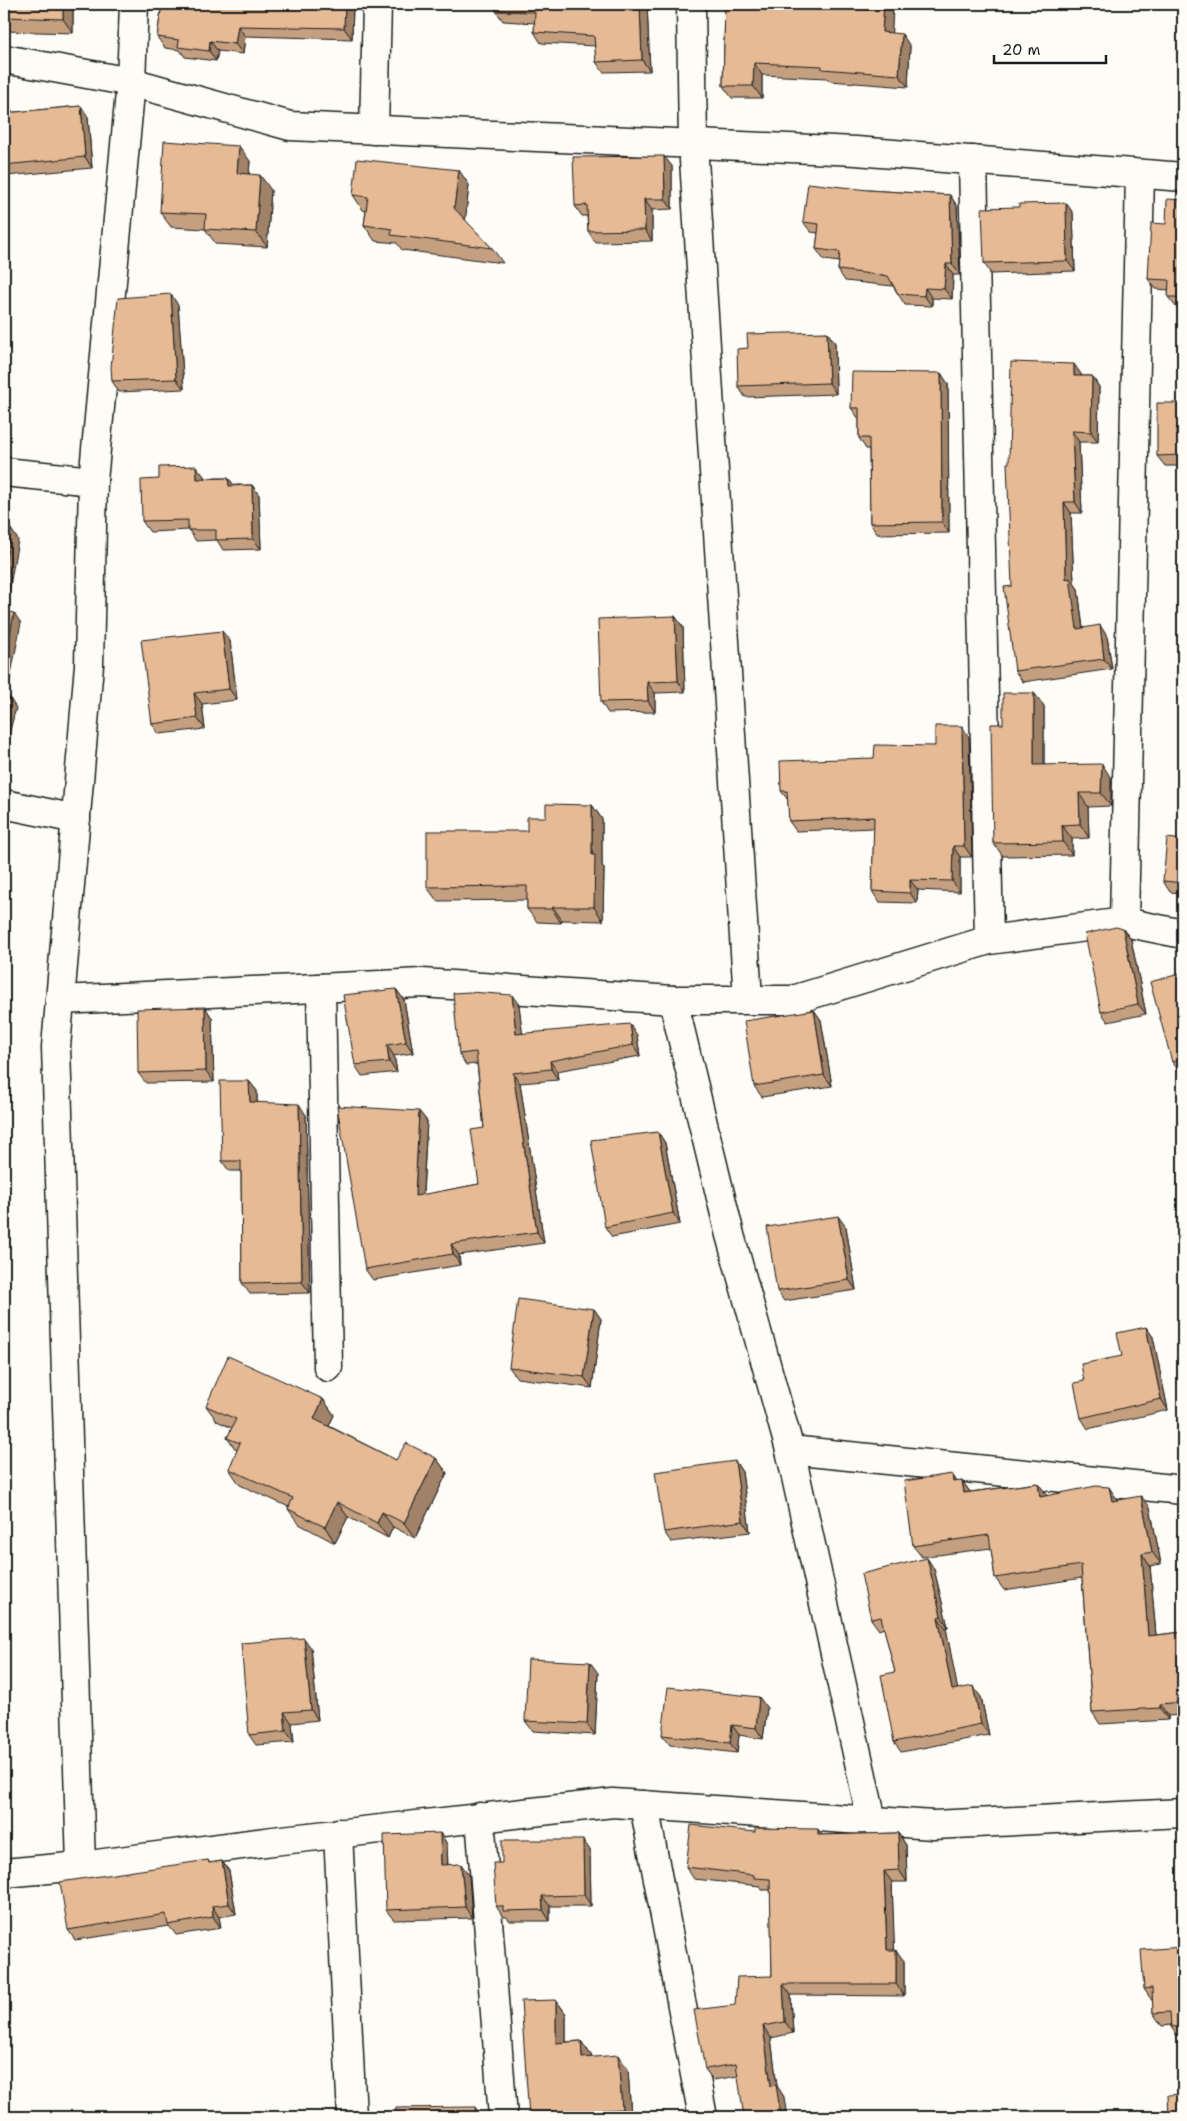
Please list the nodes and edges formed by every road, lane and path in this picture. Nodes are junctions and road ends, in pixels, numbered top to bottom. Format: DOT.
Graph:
graph roads {
  1 [pos="134,4"];
  2 [pos="377,4"];
  3 [pos="691,4"];
  4 [pos="4,59"];
  5 [pos="131,82"];
  6 [pos="374,130"];
  7 [pos="693,144"];
  8 [pos="973,160"];
  9 [pos="1140,174"];
  10 [pos="1183,177"];
  11 [pos="4,472"];
  12 [pos="93,481"];
  13 [pos="4,804"];
  14 [pos="76,819"];
  15 [pos="1124,922"];
  16 [pos="1183,934"];
  17 [pos="988,940"];
  18 [pos="321,988"];
  19 [pos="748,999"];
  20 [pos="60,1000"];
  21 [pos="673,1000"];
  22 [pos="328,1367"];
  23 [pos="790,1450"];
  24 [pos="1183,1490"];
  25 [pos="644,1805"];
  26 [pos="1183,1813"];
  27 [pos="480,1817"];
  28 [pos="872,1821"];
  29 [pos="338,1833"];
  30 [pos="81,1866"];
  31 [pos="4,1873"];
  32 [pos="352,2117"];
  33 [pos="503,2117"];
  34 [pos="703,2117"];
  1 -- 5 [label="street"];
  2 -- 6 [label="street"];
  3 -- 7 [label="street"];
  4 -- 5 [label="street"];
  5 -- 6 [label="street"];
  5 -- 12 [label="street"];
  6 -- 7 [label="street"];
  7 -- 8 [label="street"];
  7 -- 19 [label="street"];
  8 -- 9 [label="street"];
  8 -- 17 [label="street"];
  9 -- 10 [label="street"];
  9 -- 15 [label="street"];
  11 -- 12 [label="street"];
  12 -- 14 [label="street"];
  13 -- 14 [label="street"];
  14 -- 20 [label="street"];
  15 -- 16 [label="street"];
  15 -- 17 [label="street"];
  17 -- 19 [label="street"];
  18 -- 20 [label="street"];
  18 -- 21 [label="street"];
  18 -- 22 [label="street"];
  19 -- 21 [label="street"];
  20 -- 30 [label="street"];
  21 -- 23 [label="street"];
  23 -- 24 [label="street"];
  23 -- 28 [label="street"];
  25 -- 27 [label="street"];
  25 -- 28 [label="street"];
  25 -- 34 [label="street"];
  26 -- 28 [label="street"];
  27 -- 29 [label="street"];
  27 -- 33 [label="street"];
  29 -- 30 [label="street"];
  29 -- 32 [label="street"];
  30 -- 31 [label="street"];
}
